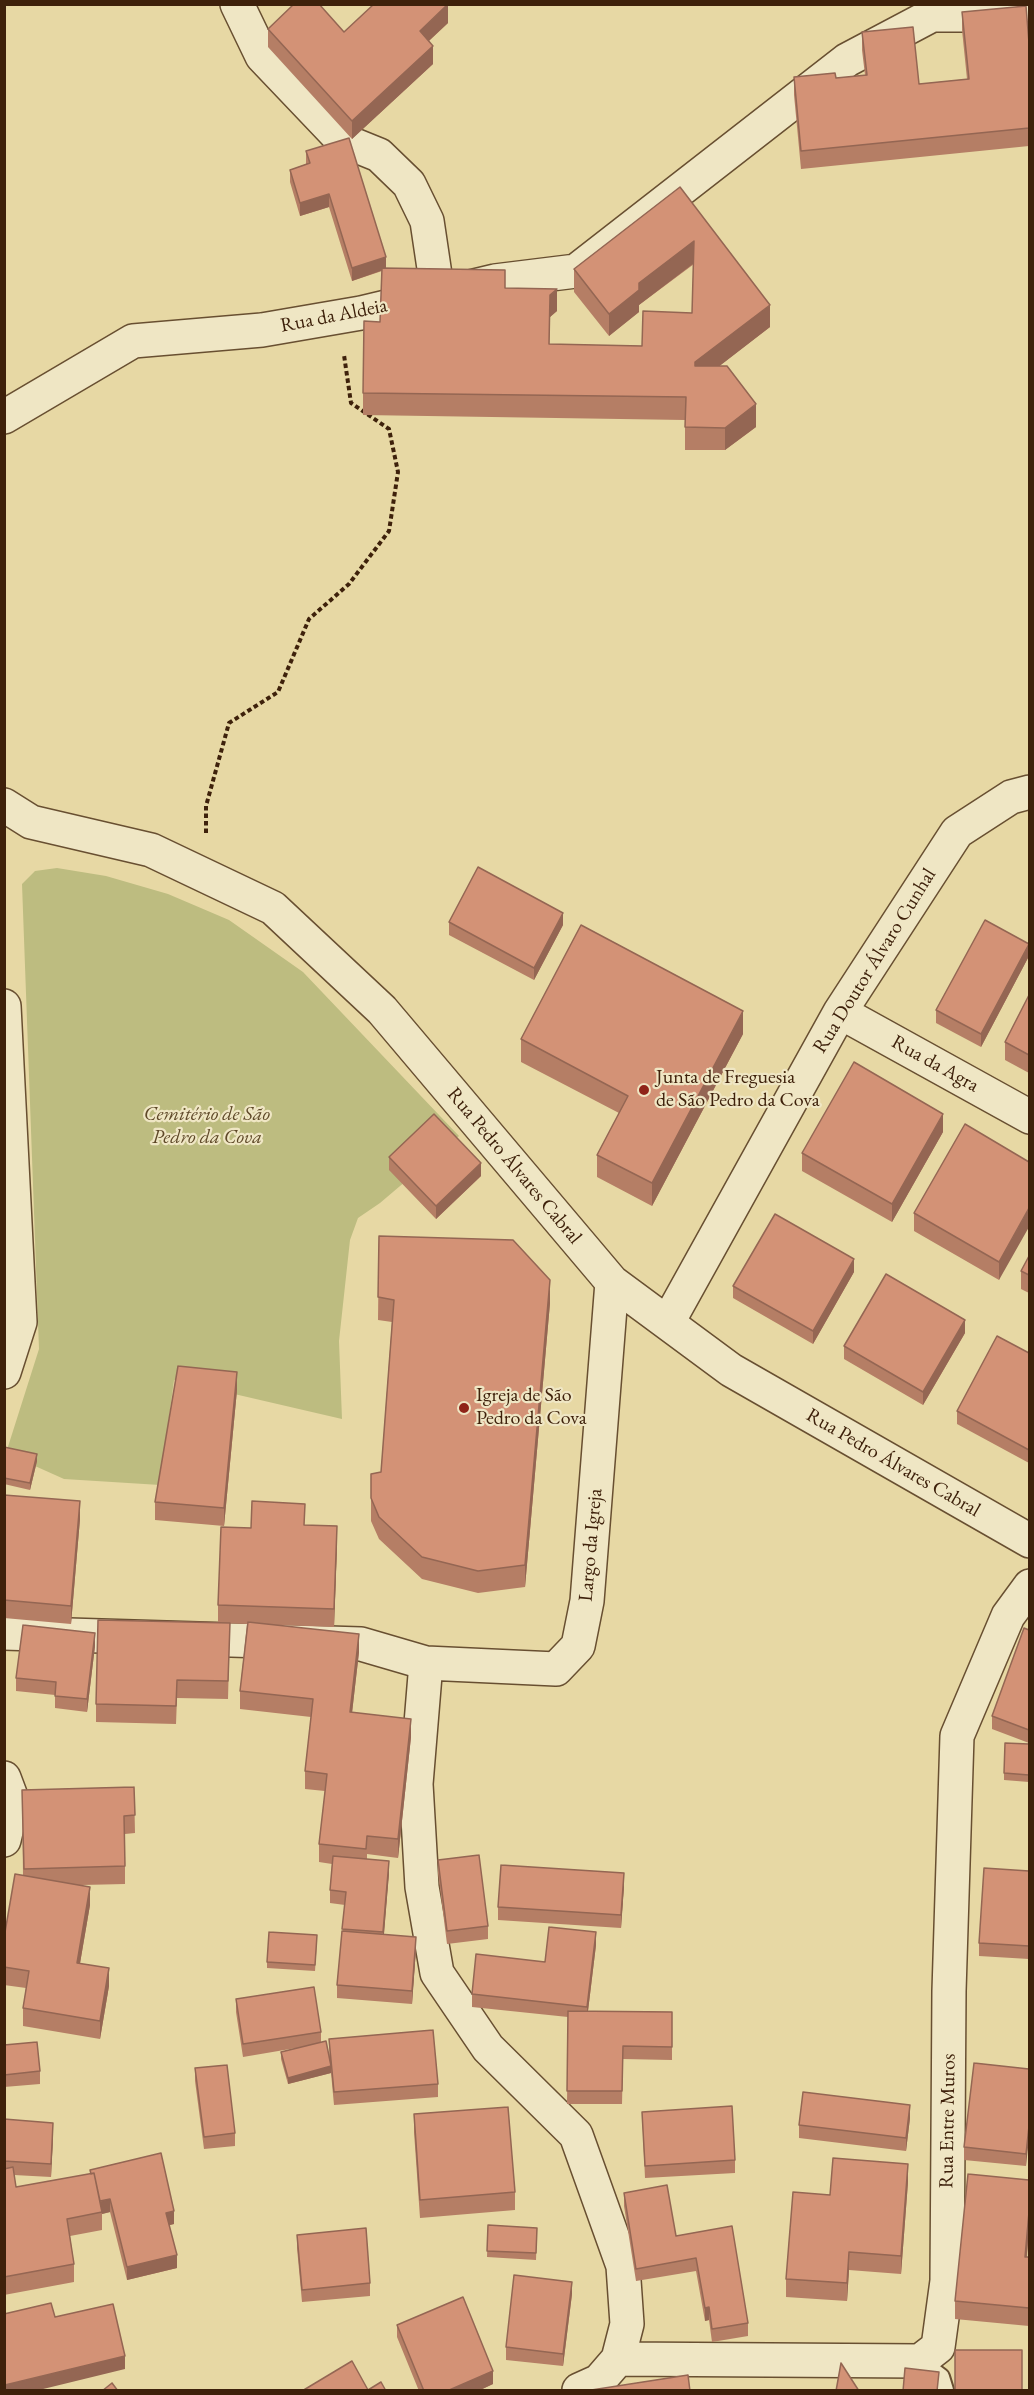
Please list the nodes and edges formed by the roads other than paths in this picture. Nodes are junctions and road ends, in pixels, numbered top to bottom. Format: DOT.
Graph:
graph roads {
  1 [pos="237,4"];
  2 [pos="1029,15"];
  3 [pos="438,295"];
  4 [pos="4,417"];
  5 [pos="1029,792"];
  6 [pos="4,805"];
  7 [pos="4,1006"];
  8 [pos="840,1012"];
  9 [pos="1029,1117"];
  10 [pos="612,1282"];
  11 [pos="668,1322"];
  12 [pos="4,1372"];
  13 [pos="1029,1541"];
  14 [pos="1029,1586"];
  15 [pos="4,1633"];
  16 [pos="426,1663"];
  17 [pos="4,1778"];
  18 [pos="4,1840"];
  19 [pos="618,2359"];
  20 [pos="920,2361"];
  21 [pos="579,2391"];
  22 [pos="945,2391"];
  1 -- 3 [label="street"];
  2 -- 3 [label="street, Rua da Aldeia"];
  3 -- 4 [label="street, Rua da Aldeia"];
  5 -- 8 [label="street, Rua Doutor Álvaro Cunhal"];
  6 -- 10 [label="street, Rua Pedro Álvares Cabral"];
  7 -- 12 [label="street"];
  8 -- 9 [label="street, Rua da Agra"];
  8 -- 11 [label="street, Rua Doutor Álvaro Cunhal"];
  10 -- 11 [label="street, Rua Pedro Álvares Cabral"];
  10 -- 16 [label="street, Largo da Igreja"];
  11 -- 13 [label="street, Rua Pedro Álvares Cabral"];
  14 -- 20 [label="street, Rua Entre Muros"];
  15 -- 16 [label="street, Largo da Igreja"];
  16 -- 19 [label="street"];
  17 -- 18 [label="street"];
  19 -- 20 [label="street"];
  19 -- 21 [label="street"];
  20 -- 22 [label="lane"];
}
